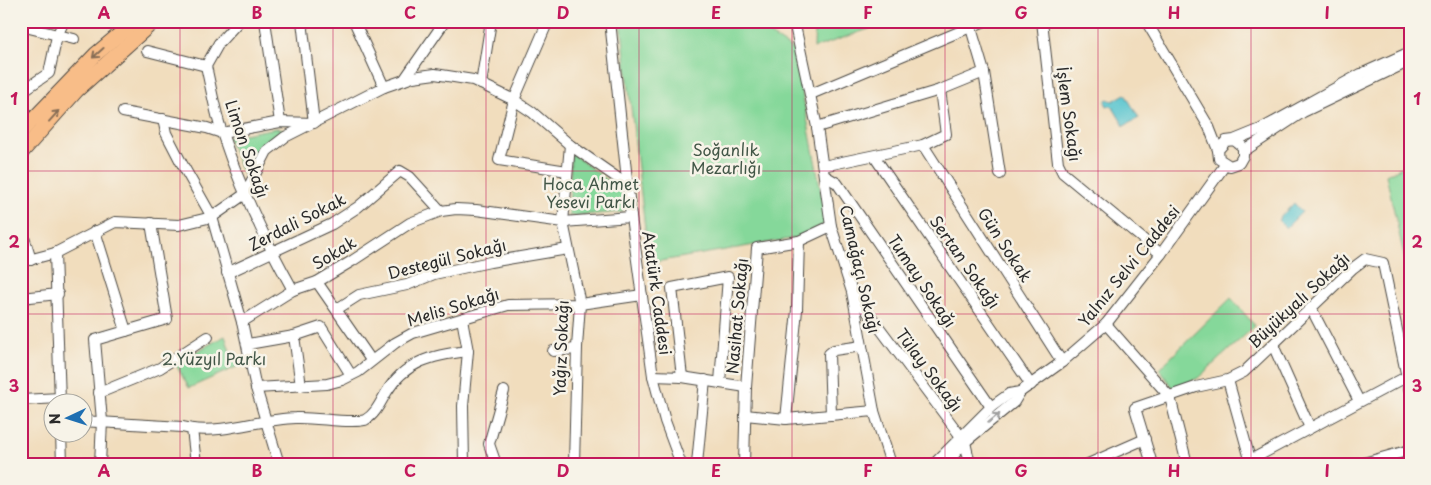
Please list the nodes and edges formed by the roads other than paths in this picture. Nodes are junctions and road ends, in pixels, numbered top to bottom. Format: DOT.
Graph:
graph roads {
  1 [pos="64,21"];
  2 [pos="135,21"];
  3 [pos="154,21"];
  4 [pos="239,21"];
  5 [pos="265,21"];
  6 [pos="302,21"];
  7 [pos="354,21"];
  8 [pos="444,21"];
  9 [pos="491,21"];
  10 [pos="548,21"];
  11 [pos="611,21"];
  12 [pos="794,21"];
  13 [pos="985,21"];
  14 [pos="1042,21"];
  15 [pos="1146,21"];
  16 [pos="21,26"];
  17 [pos="971,28"];
  18 [pos="57,36"];
  19 [pos="74,39"];
  20 [pos="147,51"];
  21 [pos="1410,52"];
  22 [pos="1410,60"];
  23 [pos="206,66"];
  24 [pos="984,72"];
  25 [pos="404,80"];
  26 [pos="480,84"];
  27 [pos="384,87"];
  28 [pos="940,90"];
  29 [pos="21,92"];
  30 [pos="811,94"];
  31 [pos="514,100"];
  32 [pos="122,112"];
  33 [pos="163,119"];
  34 [pos="280,122"];
  35 [pos="314,123"];
  36 [pos="817,127"];
  37 [pos="1208,127"];
  38 [pos="21,130"];
  39 [pos="222,132"];
  40 [pos="1230,140"];
  41 [pos="570,145"];
  42 [pos="923,145"];
  43 [pos="1218,150"];
  44 [pos="1244,151"];
  45 [pos="21,153"];
  46 [pos="874,156"];
  47 [pos="1226,165"];
  48 [pos="567,171"];
  49 [pos="824,171"];
  50 [pos="1000,174"];
  51 [pos="629,186"];
  52 [pos="245,194"];
  53 [pos="441,212"];
  54 [pos="212,217"];
  55 [pos="631,217"];
  56 [pos="563,222"];
  57 [pos="151,224"];
  58 [pos="832,226"];
  59 [pos="21,228"];
  60 [pos="95,231"];
  61 [pos="799,241"];
  62 [pos="568,249"];
  63 [pos="55,253"];
  64 [pos="272,253"];
  65 [pos="1161,254"];
  66 [pos="26,261"];
  67 [pos="227,273"];
  68 [pos="317,282"];
  69 [pos="293,290"];
  70 [pos="852,292"];
  71 [pos="58,294"];
  72 [pos="642,296"];
  73 [pos="21,298"];
  74 [pos="580,304"];
  75 [pos="1311,308"];
  76 [pos="337,310"];
  77 [pos="462,319"];
  78 [pos="242,322"];
  79 [pos="1106,324"];
  80 [pos="126,331"];
  81 [pos="294,336"];
  82 [pos="208,337"];
  83 [pos="248,344"];
  84 [pos="1273,345"];
  85 [pos="862,346"];
  86 [pos="576,349"];
  87 [pos="468,351"];
  88 [pos="553,352"];
  89 [pos="371,360"];
  90 [pos="1062,362"];
  91 [pos="351,376"];
  92 [pos="653,376"];
  93 [pos="682,377"];
  94 [pos="1406,377"];
  95 [pos="705,380"];
  96 [pos="1228,380"];
  97 [pos="720,382"];
  98 [pos="1031,385"];
  99 [pos="301,386"];
  100 [pos="746,387"];
  101 [pos="256,388"];
  102 [pos="504,391"];
  103 [pos="60,392"];
  104 [pos="1020,392"];
  105 [pos="1410,392"];
  106 [pos="99,393"];
  107 [pos="1170,397"];
  108 [pos="21,400"];
  109 [pos="42,400"];
  110 [pos="1359,401"];
  111 [pos="991,407"];
  112 [pos="874,411"];
  113 [pos="746,415"];
  114 [pos="831,415"];
  115 [pos="786,419"];
  116 [pos="267,420"];
  117 [pos="92,421"];
  118 [pos="102,421"];
  119 [pos="1310,428"];
  120 [pos="192,430"];
  121 [pos="962,439"];
  122 [pos="1145,439"];
  123 [pos="61,442"];
  124 [pos="1410,450"];
  125 [pos="1379,461"];
  126 [pos="1247,462"];
  127 [pos="1092,463"];
  128 [pos="62,464"];
  129 [pos="100,464"];
  130 [pos="196,464"];
  131 [pos="279,464"];
  132 [pos="464,464"];
  133 [pos="496,464"];
  134 [pos="574,464"];
  135 [pos="681,464"];
  136 [pos="697,464"];
  137 [pos="744,464"];
  138 [pos="890,464"];
  139 [pos="934,464"];
  140 [pos="946,464"];
  141 [pos="970,464"];
  142 [pos="1152,464"];
  143 [pos="1187,464"];
  144 [pos="1360,464"];
  1 -- 18 [label="street"];
  2 -- 38 [label="highway, one-way"];
  45 -- 3 [label="highway, one-way"];
  4 -- 23 [label="street"];
  5 -- 34 [label="street"];
  6 -- 35 [label="street"];
  7 -- 27 [label="street"];
  8 -- 25 [label="street"];
  9 -- 26 [label="street"];
  10 -- 31 [label="street"];
  11 -- 51 [label="street, Atatürk Caddesi"];
  12 -- 30 [label="street, Camağaçı Sokağı"];
  13 -- 17 [label="street"];
  14 -- 65 [label="street, İşlem Sokağı"];
  15 -- 37 [label="street"];
  16 -- 18 [label="street"];
  17 -- 24 [label="street"];
  17 -- 30 [label="street"];
  18 -- 19 [label="street"];
  18 -- 29 [label="street"];
  20 -- 23 [label="street"];
  21 -- 40 [label="street"];
  22 -- 44 [label="street"];
  23 -- 39 [label="street, Limon Sokağı"];
  24 -- 28 [label="street"];
  24 -- 50 [label="street"];
  25 -- 26 [label="street"];
  25 -- 27 [label="street"];
  26 -- 31 [label="street"];
  27 -- 35 [label="street"];
  28 -- 36 [label="street"];
  28 -- 42 [label="street"];
  30 -- 36 [label="street, Camağaçı Sokağı"];
  31 -- 41 [label="street"];
  31 -- 48 [label="street"];
  32 -- 33 [label="street"];
  33 -- 39 [label="street"];
  33 -- 54 [label="street"];
  34 -- 35 [label="street"];
  34 -- 39 [label="street"];
  35 -- 52 [label="street"];
  36 -- 49 [label="street, Camağaçı Sokağı"];
  37 -- 40 [label="street"];
  37 -- 43 [label="street"];
  39 -- 52 [label="street, Limon Sokağı"];
  40 -- 43 [label="street"];
  40 -- 44 [label="street"];
  41 -- 48 [label="street, Yağız Sokağı"];
  41 -- 51 [label="street"];
  42 -- 46 [label="street"];
  42 -- 90 [label="street, Gün Sokak"];
  43 -- 47 [label="street"];
  44 -- 47 [label="street, Yalnız Selvi Caddesi"];
  46 -- 49 [label="street"];
  46 -- 98 [label="street, Sertan Sokağı"];
  47 -- 65 [label="street, Yalnız Selvi Caddesi"];
  48 -- 56 [label="street, Yağız Sokağı"];
  49 -- 58 [label="street, Camağaçı Sokağı"];
  49 -- 111 [label="street, Tumay Sokağı"];
  51 -- 55 [label="street, Atatürk Caddesi"];
  52 -- 54 [label="street"];
  52 -- 64 [label="street, Limon Sokağı"];
  53 -- 56 [label="street, Sokak"];
  53 -- 64 [label="street, Zerdali Sokak"];
  53 -- 68 [label="street, Sokak"];
  54 -- 57 [label="street"];
  54 -- 67 [label="street"];
  55 -- 56 [label="street, Sokak"];
  55 -- 72 [label="street, Atatürk Caddesi"];
  56 -- 62 [label="street, Yağız Sokağı"];
  57 -- 60 [label="street"];
  57 -- 80 [label="street"];
  58 -- 61 [label="street, Nasihat Sokağı"];
  58 -- 70 [label="street, Camağaçı Sokağı"];
  59 -- 66 [label="street"];
  60 -- 63 [label="street"];
  60 -- 80 [label="street"];
  61 -- 100 [label="street, Nasihat Sokağı"];
  61 -- 115 [label="street"];
  62 -- 74 [label="street, Yağız Sokağı"];
  62 -- 76 [label="street, Destegül Sokağı"];
  63 -- 66 [label="street"];
  63 -- 71 [label="street"];
  64 -- 67 [label="street, Zerdali Sokak"];
  64 -- 69 [label="street, Limon Sokağı"];
  65 -- 79 [label="street, Yalnız Selvi Caddesi"];
  67 -- 78 [label="street"];
  68 -- 69 [label="street, Sokak"];
  68 -- 76 [label="street"];
  69 -- 78 [label="street, Sokak"];
  70 -- 85 [label="street, Camağaçı Sokağı"];
  70 -- 121 [label="street, Tülay Sokağı"];
  71 -- 73 [label="street"];
  71 -- 103 [label="street"];
  72 -- 74 [label="street, Melis Sokağı"];
  72 -- 92 [label="street, Atatürk Caddesi"];
  74 -- 77 [label="street, Melis Sokağı"];
  74 -- 86 [label="street, Yağız Sokağı"];
  75 -- 84 [label="street, Büyükyalı Sokağı"];
  75 -- 94 [label="street, Büyükyalı Sokağı"];
  75 -- 110 [label="street"];
  76 -- 89 [label="street"];
  77 -- 87 [label="street"];
  77 -- 89 [label="street, Melis Sokağı"];
  78 -- 83 [label="street"];
  79 -- 90 [label="street, Yalnız Selvi Caddesi"];
  79 -- 107 [label="street"];
  80 -- 106 [label="street"];
  81 -- 83 [label="street"];
  81 -- 91 [label="street"];
  81 -- 99 [label="street"];
  82 -- 106 [label="street"];
  83 -- 101 [label="street"];
  84 -- 96 [label="street, Büyükyalı Sokağı"];
  84 -- 119 [label="street"];
  85 -- 112 [label="street, Camağaçı Sokağı"];
  85 -- 114 [label="street"];
  86 -- 88 [label="street"];
  86 -- 134 [label="street, Yağız Sokağı"];
  87 -- 116 [label="street"];
  87 -- 132 [label="street"];
  89 -- 91 [label="street, Melis Sokağı"];
  90 -- 98 [label="street, Yalnız Selvi Caddesi"];
  91 -- 99 [label="street, Melis Sokağı"];
  92 -- 93 [label="street"];
  92 -- 135 [label="street, Atatürk Caddesi"];
  93 -- 95 [label="street"];
  93 -- 97 [label="street"];
  94 -- 105 [label="street, Büyükyalı Sokağı"];
  94 -- 110 [label="street"];
  95 -- 97 [label="street"];
  95 -- 136 [label="street"];
  96 -- 107 [label="street, Büyükyalı Sokağı"];
  96 -- 126 [label="street"];
  97 -- 100 [label="street"];
  98 -- 104 [label="street, Yalnız Selvi Caddesi"];
  99 -- 101 [label="street, Melis Sokağı"];
  100 -- 113 [label="street, Nasihat Sokağı"];
  101 -- 116 [label="street"];
  102 -- 133 [label="street"];
  104 -- 111 [label="street, Yalnız Selvi Caddesi"];
  121 -- 104 [label="street, Yalnız Selvi Caddesi, one-way"];
  106 -- 118 [label="street"];
  107 -- 122 [label="street, Büyükyalı Sokağı"];
  107 -- 143 [label="street"];
  108 -- 109 [label="street"];
  110 -- 119 [label="street"];
  111 -- 121 [label="street, Yalnız Selvi Caddesi"];
  112 -- 114 [label="street"];
  112 -- 138 [label="street, Camağaçı Sokağı"];
  113 -- 115 [label="street"];
  113 -- 137 [label="street, Nasihat Sokağı"];
  114 -- 115 [label="street"];
  116 -- 120 [label="street"];
  116 -- 131 [label="street"];
  117 -- 118 [label="street"];
  118 -- 120 [label="street"];
  118 -- 129 [label="street"];
  119 -- 126 [label="street"];
  120 -- 130 [label="street"];
  121 -- 139 [label="street, Yalnız Selvi Caddesi"];
  121 -- 140 [label="street, Yalnız Selvi Caddesi"];
  121 -- 141 [label="street"];
  122 -- 127 [label="street"];
  122 -- 142 [label="street"];
  123 -- 128 [label="street"];
  124 -- 125 [label="street"];
  125 -- 144 [label="street"];
}
